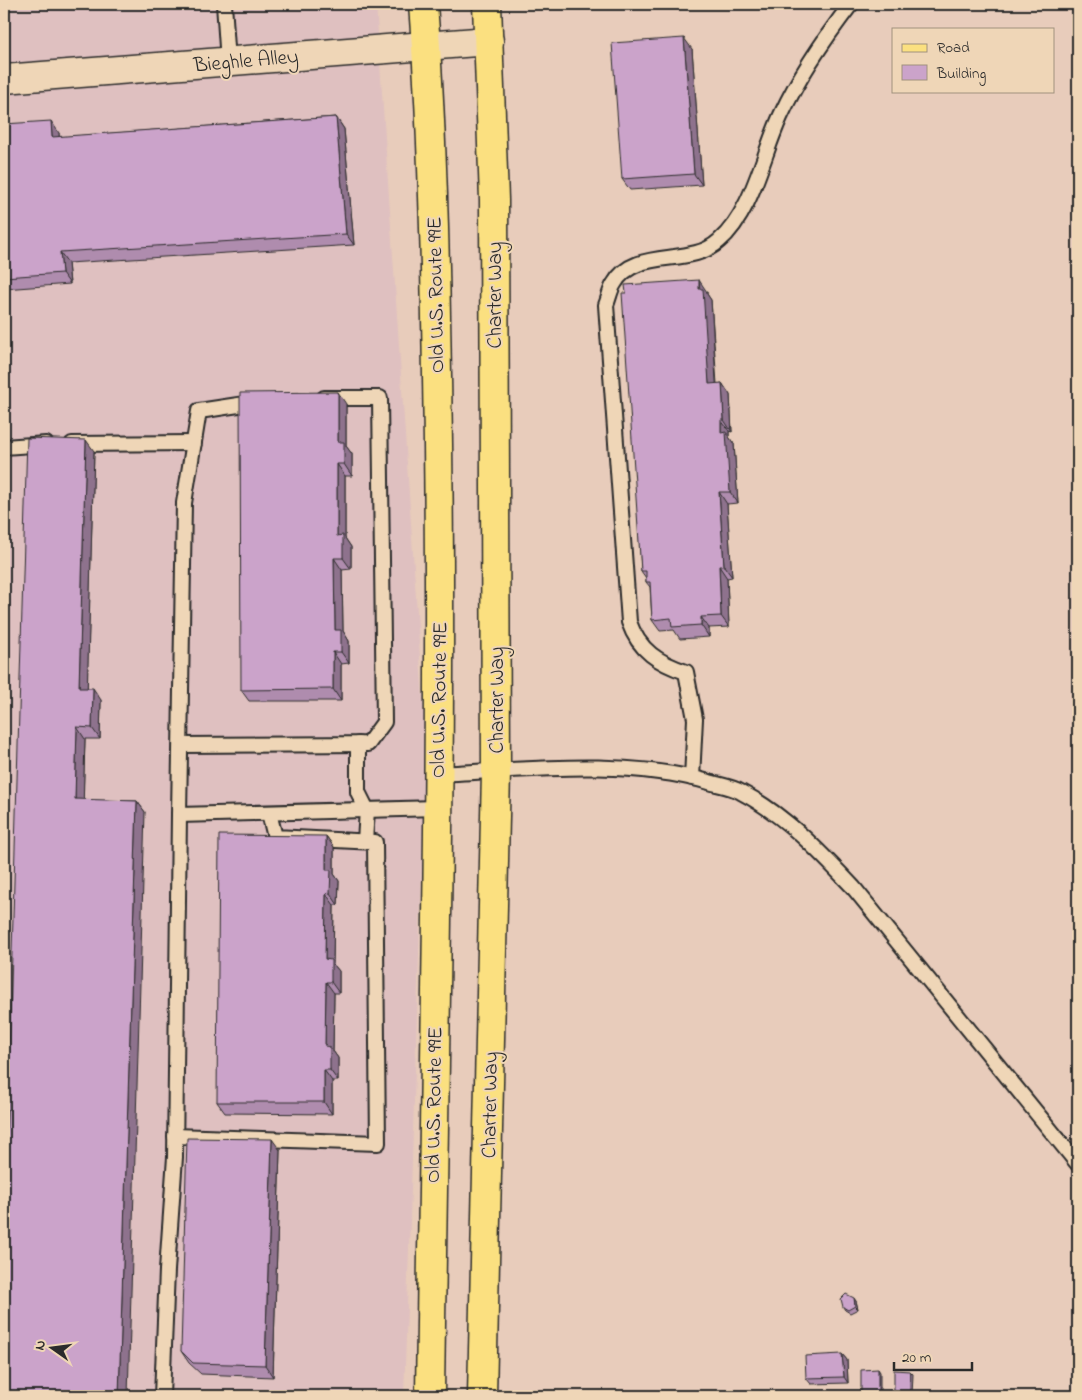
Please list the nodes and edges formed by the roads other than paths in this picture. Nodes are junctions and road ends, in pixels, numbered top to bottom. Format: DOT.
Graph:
graph roads {
  1 [pos="224,4"];
  2 [pos="423,4"];
  3 [pos="487,4"];
  4 [pos="850,4"];
  5 [pos="489,41"];
  6 [pos="426,46"];
  7 [pos="228,62"];
  8 [pos="4,79"];
  9 [pos="306,397"];
  10 [pos="268,400"];
  11 [pos="194,443"];
  12 [pos="4,447"];
  13 [pos="358,744"];
  14 [pos="180,745"];
  15 [pos="496,772"];
  16 [pos="437,774"];
  17 [pos="692,778"];
  18 [pos="437,808"];
  19 [pos="367,810"];
  20 [pos="269,813"];
  21 [pos="179,815"];
  22 [pos="365,841"];
  23 [pos="175,1136"];
  24 [pos="1078,1164"];
  25 [pos="162,1396"];
  26 [pos="413,1396"];
  27 [pos="430,1396"];
  28 [pos="482,1396"];
  1 -- 7 [label="lane"];
  2 -- 6 [label="main road, Old U.S. Route 99E"];
  3 -- 5 [label="main road, Charter Way"];
  4 -- 17 [label="lane"];
  5 -- 6 [label="street, Bieghle Alley"];
  5 -- 15 [label="main road, Charter Way"];
  6 -- 7 [label="street, Bieghle Alley"];
  6 -- 16 [label="main road, Old U.S. Route 99E"];
  7 -- 8 [label="street, Bieghle Alley"];
  9 -- 13 [label="lane"];
  10 -- 11 [label="lane"];
  11 -- 12 [label="lane"];
  11 -- 14 [label="lane"];
  13 -- 14 [label="lane"];
  13 -- 19 [label="lane"];
  14 -- 21 [label="lane"];
  15 -- 16 [label="lane"];
  15 -- 17 [label="lane"];
  15 -- 28 [label="main road, Charter Way"];
  16 -- 18 [label="main road, Old U.S. Route 99E"];
  17 -- 24 [label="lane"];
  18 -- 19 [label="lane"];
  18 -- 26 [label="main road"];
  18 -- 27 [label="main road, Old U.S. Route 99E"];
  19 -- 20 [label="lane"];
  19 -- 22 [label="lane"];
  20 -- 21 [label="lane"];
  20 -- 22 [label="lane"];
  21 -- 23 [label="lane"];
  22 -- 23 [label="lane"];
  23 -- 25 [label="lane"];
}
